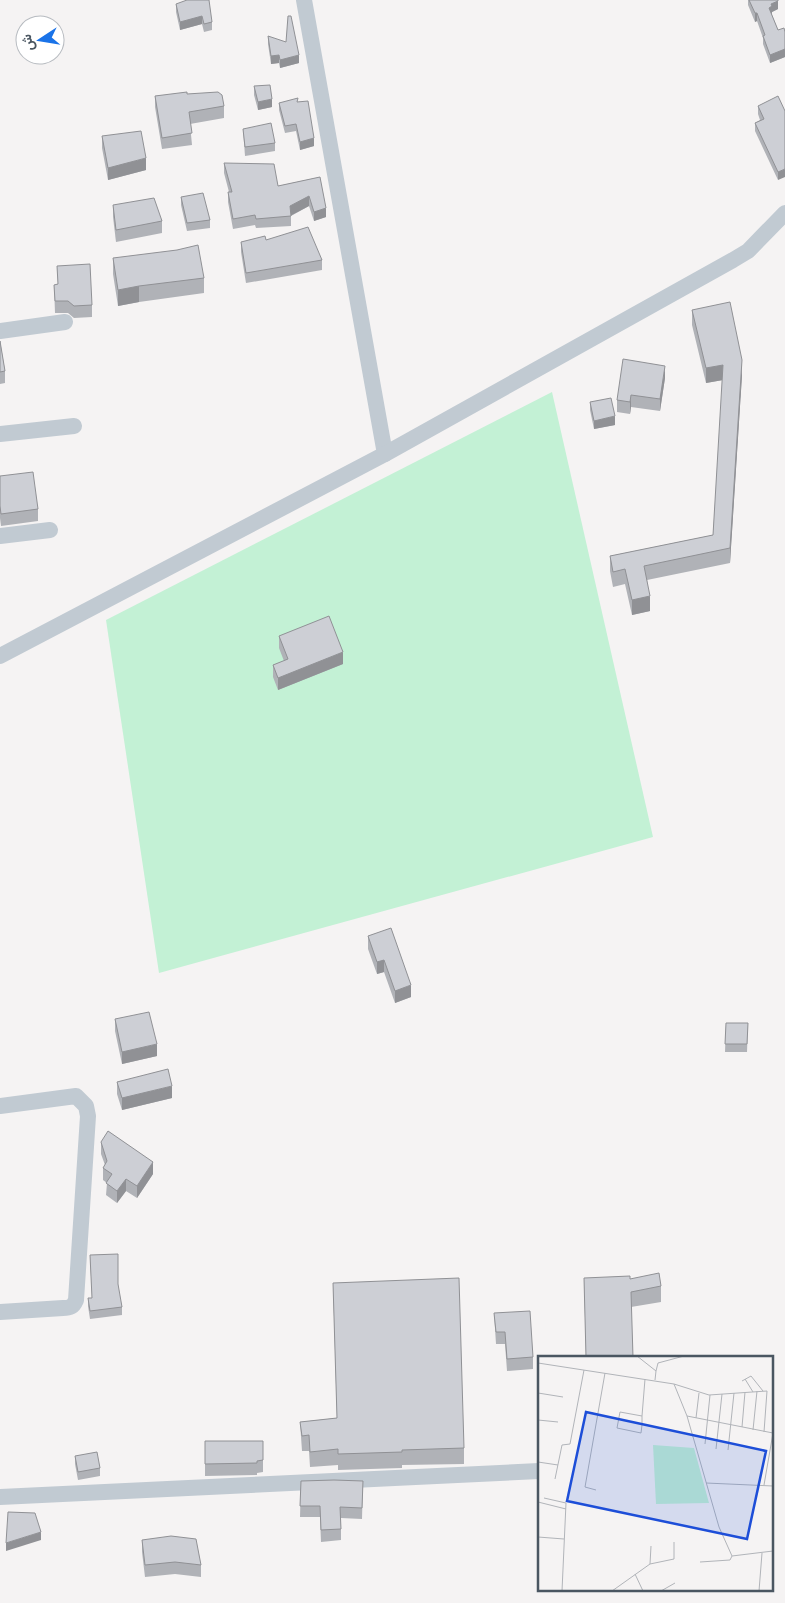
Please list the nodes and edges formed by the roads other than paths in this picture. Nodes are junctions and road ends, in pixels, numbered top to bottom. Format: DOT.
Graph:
graph roads {
  1 [pos="304,0"];
  2 [pos="785,213"];
  3 [pos="65,322"];
  4 [pos="0,331"];
  5 [pos="74,426"];
  6 [pos="0,434"];
  7 [pos="385,454"];
  8 [pos="50,530"];
  9 [pos="0,536"];
  10 [pos="0,656"];
  11 [pos="0,1106"];
  12 [pos="0,1312"];
  13 [pos="538,1471"];
  14 [pos="0,1497"];
  1 -- 7 [label="street"];
  2 -- 7 [label="street"];
  3 -- 4 [label="street"];
  5 -- 6 [label="street"];
  7 -- 10 [label="street"];
  8 -- 9 [label="street"];
  11 -- 12 [label="street"];
  13 -- 14 [label="street"];
}
